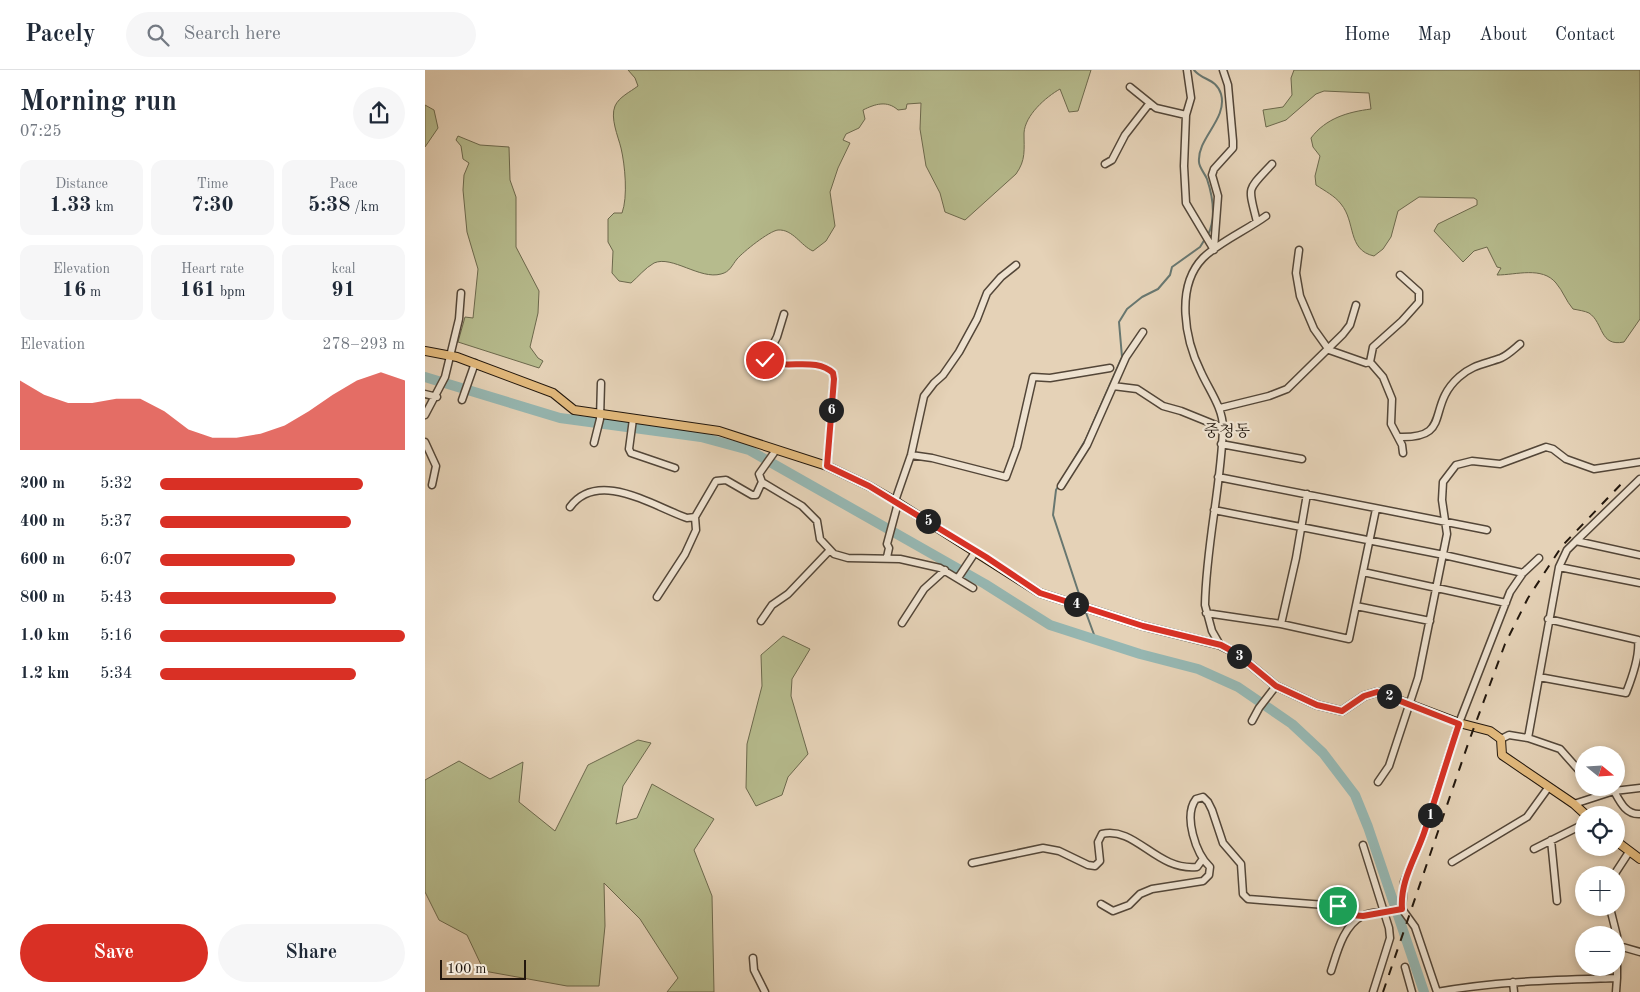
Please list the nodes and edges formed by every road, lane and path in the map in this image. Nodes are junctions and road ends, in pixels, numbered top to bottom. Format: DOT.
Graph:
graph roads {
  1 [pos="1187,70"];
  2 [pos="1223,70"];
  3 [pos="1130,87"];
  4 [pos="1149,104"];
  5 [pos="1186,115"];
  6 [pos="1105,164"];
  7 [pos="1272,164"];
  8 [pos="1266,216"];
  9 [pos="1257,222"];
  10 [pos="1214,250"];
  11 [pos="1299,250"];
  12 [pos="1016,264"];
  13 [pos="1399,275"];
  14 [pos="461,293"];
  15 [pos="1356,305"];
  16 [pos="783,314"];
  17 [pos="1143,332"];
  18 [pos="1520,344"];
  19 [pos="1329,350"];
  20 [pos="425,351"];
  21 [pos="450,355"];
  22 [pos="1370,362"];
  23 [pos="475,363"];
  24 [pos="1110,368"];
  25 [pos="601,383"];
  26 [pos="1113,386"];
  27 [pos="425,394"];
  28 [pos="437,397"];
  29 [pos="462,400"];
  30 [pos="1220,408"];
  31 [pos="425,415"];
  32 [pos="600,416"];
  33 [pos="633,421"];
  34 [pos="1223,428"];
  35 [pos="1397,436"];
  36 [pos="425,442"];
  37 [pos="594,443"];
  38 [pos="1221,444"];
  39 [pos="774,452"];
  40 [pos="1403,453"];
  41 [pos="911,455"];
  42 [pos="1302,459"];
  43 [pos="1640,462"];
  44 [pos="827,466"];
  45 [pos="675,468"];
  46 [pos="1218,477"];
  47 [pos="1640,479"];
  48 [pos="762,482"];
  49 [pos="433,485"];
  50 [pos="1061,486"];
  51 [pos="1307,494"];
  52 [pos="897,502"];
  53 [pos="570,507"];
  54 [pos="1376,509"];
  55 [pos="1214,510"];
  56 [pos="695,517"];
  57 [pos="1447,523"];
  58 [pos="1302,526"];
  59 [pos="1487,530"];
  60 [pos="1370,540"];
  61 [pos="1576,541"];
  62 [pos="829,551"];
  63 [pos="976,551"];
  64 [pos="1444,555"];
  65 [pos="1640,555"];
  66 [pos="887,558"];
  67 [pos="1539,558"];
  68 [pos="1559,567"];
  69 [pos="945,570"];
  70 [pos="1363,572"];
  71 [pos="1523,573"];
  72 [pos="959,577"];
  73 [pos="1640,583"];
  74 [pos="973,588"];
  75 [pos="1437,588"];
  76 [pos="657,597"];
  77 [pos="1506,603"];
  78 [pos="1356,606"];
  79 [pos="1206,613"];
  80 [pos="1548,619"];
  81 [pos="761,620"];
  82 [pos="1430,622"];
  83 [pos="901,623"];
  84 [pos="1281,624"];
  85 [pos="1221,645"];
  86 [pos="1539,677"];
  87 [pos="1276,686"];
  88 [pos="1411,704"];
  89 [pos="1253,721"];
  90 [pos="1459,724"];
  91 [pos="1528,738"];
  92 [pos="1501,739"];
  93 [pos="1575,766"];
  94 [pos="1378,782"];
  95 [pos="1548,788"];
  96 [pos="1640,788"];
  97 [pos="1625,790"];
  98 [pos="1596,796"];
  99 [pos="1617,796"];
  100 [pos="1574,804"];
  101 [pos="1640,814"];
  102 [pos="1575,828"];
  103 [pos="1551,840"];
  104 [pos="1363,845"];
  105 [pos="1534,849"];
  106 [pos="1625,849"];
  107 [pos="1629,852"];
  108 [pos="1640,859"];
  109 [pos="1202,860"];
  110 [pos="1452,862"];
  111 [pos="973,863"];
  112 [pos="1620,866"];
  113 [pos="1557,901"];
  114 [pos="1101,904"];
  115 [pos="1400,909"];
  116 [pos="1385,912"];
  117 [pos="1363,916"];
  118 [pos="1612,916"];
  119 [pos="1625,948"];
  120 [pos="1640,952"];
  121 [pos="753,958"];
  122 [pos="1405,967"];
  123 [pos="1331,971"];
  124 [pos="1617,978"];
  125 [pos="1513,982"];
  126 [pos="765,992"];
  127 [pos="1373,992"];
  128 [pos="1412,992"];
  129 [pos="1437,992"];
  130 [pos="1514,992"];
  131 [pos="1616,992"];
  1 -- 5 [label="street"];
  2 -- 10 [label="street"];
  3 -- 4 [label="street"];
  4 -- 5 [label="street"];
  4 -- 6 [label="street"];
  5 -- 10 [label="street"];
  7 -- 9 [label="street"];
  8 -- 9 [label="street"];
  9 -- 10 [label="street"];
  10 -- 30 [label="street"];
  11 -- 19 [label="street"];
  12 -- 41 [label="street"];
  13 -- 22 [label="street"];
  14 -- 21 [label="street"];
  15 -- 19 [label="street"];
  16 -- 44 [label="street"];
  17 -- 26 [label="street"];
  18 -- 35 [label="street"];
  19 -- 22 [label="street"];
  19 -- 30 [label="street"];
  20 -- 21 [label="main road"];
  21 -- 23 [label="main road"];
  21 -- 28 [label="street"];
  22 -- 35 [label="street"];
  23 -- 29 [label="street"];
  23 -- 32 [label="main road"];
  24 -- 41 [label="street"];
  25 -- 32 [label="street"];
  26 -- 34 [label="street"];
  26 -- 50 [label="street"];
  27 -- 28 [label="street"];
  28 -- 31 [label="street"];
  30 -- 34 [label="street"];
  32 -- 33 [label="main road"];
  32 -- 37 [label="street"];
  33 -- 39 [label="main road"];
  33 -- 45 [label="street"];
  34 -- 38 [label="street"];
  35 -- 40 [label="street"];
  36 -- 49 [label="street"];
  38 -- 42 [label="street"];
  38 -- 46 [label="street"];
  39 -- 44 [label="main road"];
  39 -- 48 [label="street"];
  41 -- 52 [label="street"];
  43 -- 57 [label="street"];
  44 -- 52 [label="main road"];
  46 -- 51 [label="street"];
  46 -- 55 [label="street"];
  47 -- 61 [label="street"];
  48 -- 56 [label="street"];
  48 -- 62 [label="street"];
  51 -- 54 [label="street"];
  51 -- 58 [label="street"];
  52 -- 63 [label="main road"];
  52 -- 66 [label="street"];
  53 -- 56 [label="street"];
  54 -- 57 [label="street"];
  54 -- 60 [label="street"];
  55 -- 58 [label="street"];
  55 -- 79 [label="street"];
  56 -- 76 [label="street"];
  57 -- 59 [label="street"];
  57 -- 64 [label="street"];
  58 -- 60 [label="street"];
  58 -- 84 [label="street"];
  60 -- 64 [label="street"];
  60 -- 70 [label="street"];
  61 -- 65 [label="street"];
  61 -- 68 [label="street"];
  62 -- 66 [label="street"];
  62 -- 81 [label="street"];
  63 -- 72 [label="street"];
  63 -- 85 [label="main road"];
  64 -- 71 [label="street"];
  64 -- 75 [label="street"];
  66 -- 69 [label="street"];
  67 -- 71 [label="street"];
  68 -- 73 [label="street"];
  68 -- 80 [label="street"];
  69 -- 72 [label="street"];
  69 -- 83 [label="street"];
  70 -- 75 [label="street"];
  70 -- 78 [label="street"];
  71 -- 77 [label="street"];
  72 -- 74 [label="street"];
  75 -- 77 [label="street"];
  75 -- 82 [label="street"];
  77 -- 90 [label="street"];
  78 -- 82 [label="street"];
  78 -- 84 [label="street"];
  79 -- 84 [label="street"];
  79 -- 85 [label="street"];
  80 -- 86 [label="street"];
  80 -- 86 [label="street"];
  82 -- 88 [label="street"];
  85 -- 87 [label="main road"];
  86 -- 91 [label="street"];
  87 -- 88 [label="main road"];
  87 -- 89 [label="street"];
  88 -- 90 [label="main road"];
  88 -- 94 [label="street"];
  90 -- 92 [label="main road"];
  90 -- 115 [label="street"];
  91 -- 92 [label="street"];
  91 -- 93 [label="street"];
  92 -- 95 [label="main road"];
  95 -- 100 [label="main road"];
  95 -- 110 [label="street"];
  96 -- 97 [label="street"];
  98 -- 100 [label="street"];
  99 -- 101 [label="street"];
  102 -- 103 [label="street"];
  103 -- 105 [label="street"];
  103 -- 113 [label="street"];
  104 -- 116 [label="street"];
  106 -- 107 [label="main road"];
  107 -- 108 [label="main road"];
  107 -- 112 [label="street"];
  109 -- 111 [label="street"];
  109 -- 114 [label="street"];
  109 -- 117 [label="street"];
  115 -- 116 [label="street"];
  115 -- 129 [label="street"];
  116 -- 117 [label="street"];
  116 -- 127 [label="street"];
  117 -- 123 [label="street"];
  118 -- 124 [label="street"];
  119 -- 120 [label="street"];
  121 -- 126 [label="street"];
  122 -- 128 [label="street"];
  124 -- 125 [label="street"];
  124 -- 131 [label="street"];
  125 -- 129 [label="street"];
  125 -- 130 [label="street"];
}
